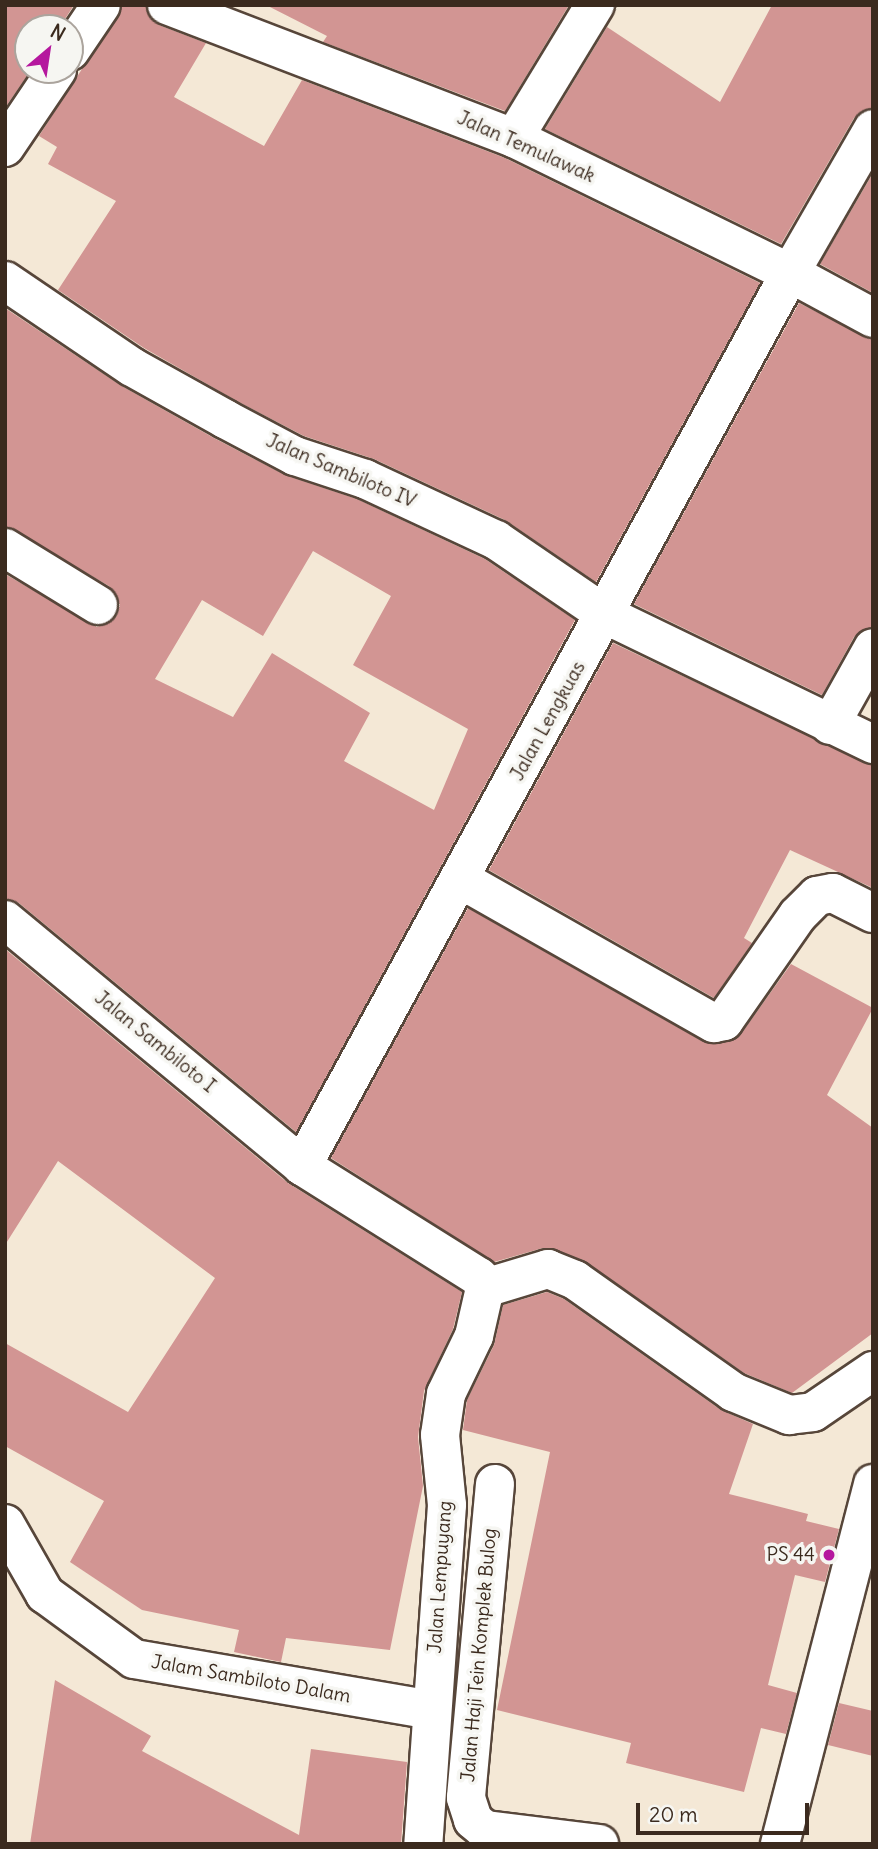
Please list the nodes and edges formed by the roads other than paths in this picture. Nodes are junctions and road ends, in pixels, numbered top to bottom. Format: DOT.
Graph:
graph roads {
  1 [pos="101,5"];
  2 [pos="167,5"];
  3 [pos="595,5"];
  4 [pos="84,30"];
  5 [pos="48,84"];
  6 [pos="873,129"];
  7 [pos="514,138"];
  8 [pos="5,147"];
  9 [pos="790,273"];
  10 [pos="5,281"];
  11 [pos="873,318"];
  12 [pos="5,548"];
  13 [pos="97,604"];
  14 [pos="606,615"];
  15 [pos="873,648"];
  16 [pos="830,725"];
  17 [pos="873,744"];
  18 [pos="460,879"];
  19 [pos="873,913"];
  20 [pos="5,920"];
  21 [pos="302,1166"];
  22 [pos="485,1288"];
  23 [pos="873,1371"];
  24 [pos="495,1484"];
  25 [pos="873,1484"];
  26 [pos="5,1524"];
  27 [pos="431,1710"];
  28 [pos="423,1844"];
  29 [pos="598,1844"];
  30 [pos="780,1844"];
  1 -- 4 [label="street"];
  2 -- 7 [label="street, Jalan Temulawak"];
  3 -- 7 [label="street"];
  5 -- 8 [label="street"];
  6 -- 9 [label="street, Jalan Lengkuas"];
  7 -- 9 [label="street, Jalan Temulawak"];
  9 -- 11 [label="street, Jalan Temulawak"];
  9 -- 14 [label="street, Jalan Lengkuas"];
  10 -- 14 [label="street, Jalan Sambiloto IV"];
  12 -- 13 [label="street"];
  14 -- 16 [label="street, Jalan Sambiloto IV"];
  14 -- 18 [label="street, Jalan Lengkuas"];
  15 -- 16 [label="street"];
  16 -- 17 [label="street, Jalan Sambiloto IV"];
  18 -- 19 [label="street"];
  18 -- 21 [label="street, Jalan Lengkuas"];
  20 -- 21 [label="street, Jalan Sambiloto I"];
  21 -- 22 [label="street"];
  22 -- 23 [label="street"];
  22 -- 27 [label="street, Jalan Lempuyang"];
  24 -- 29 [label="street, Jalan Haji Tein Komplek Bulog"];
  25 -- 30 [label="street"];
  26 -- 27 [label="street, Jalam Sambiloto Dalam"];
  27 -- 28 [label="street, Jalan Lempuyang"];
}
